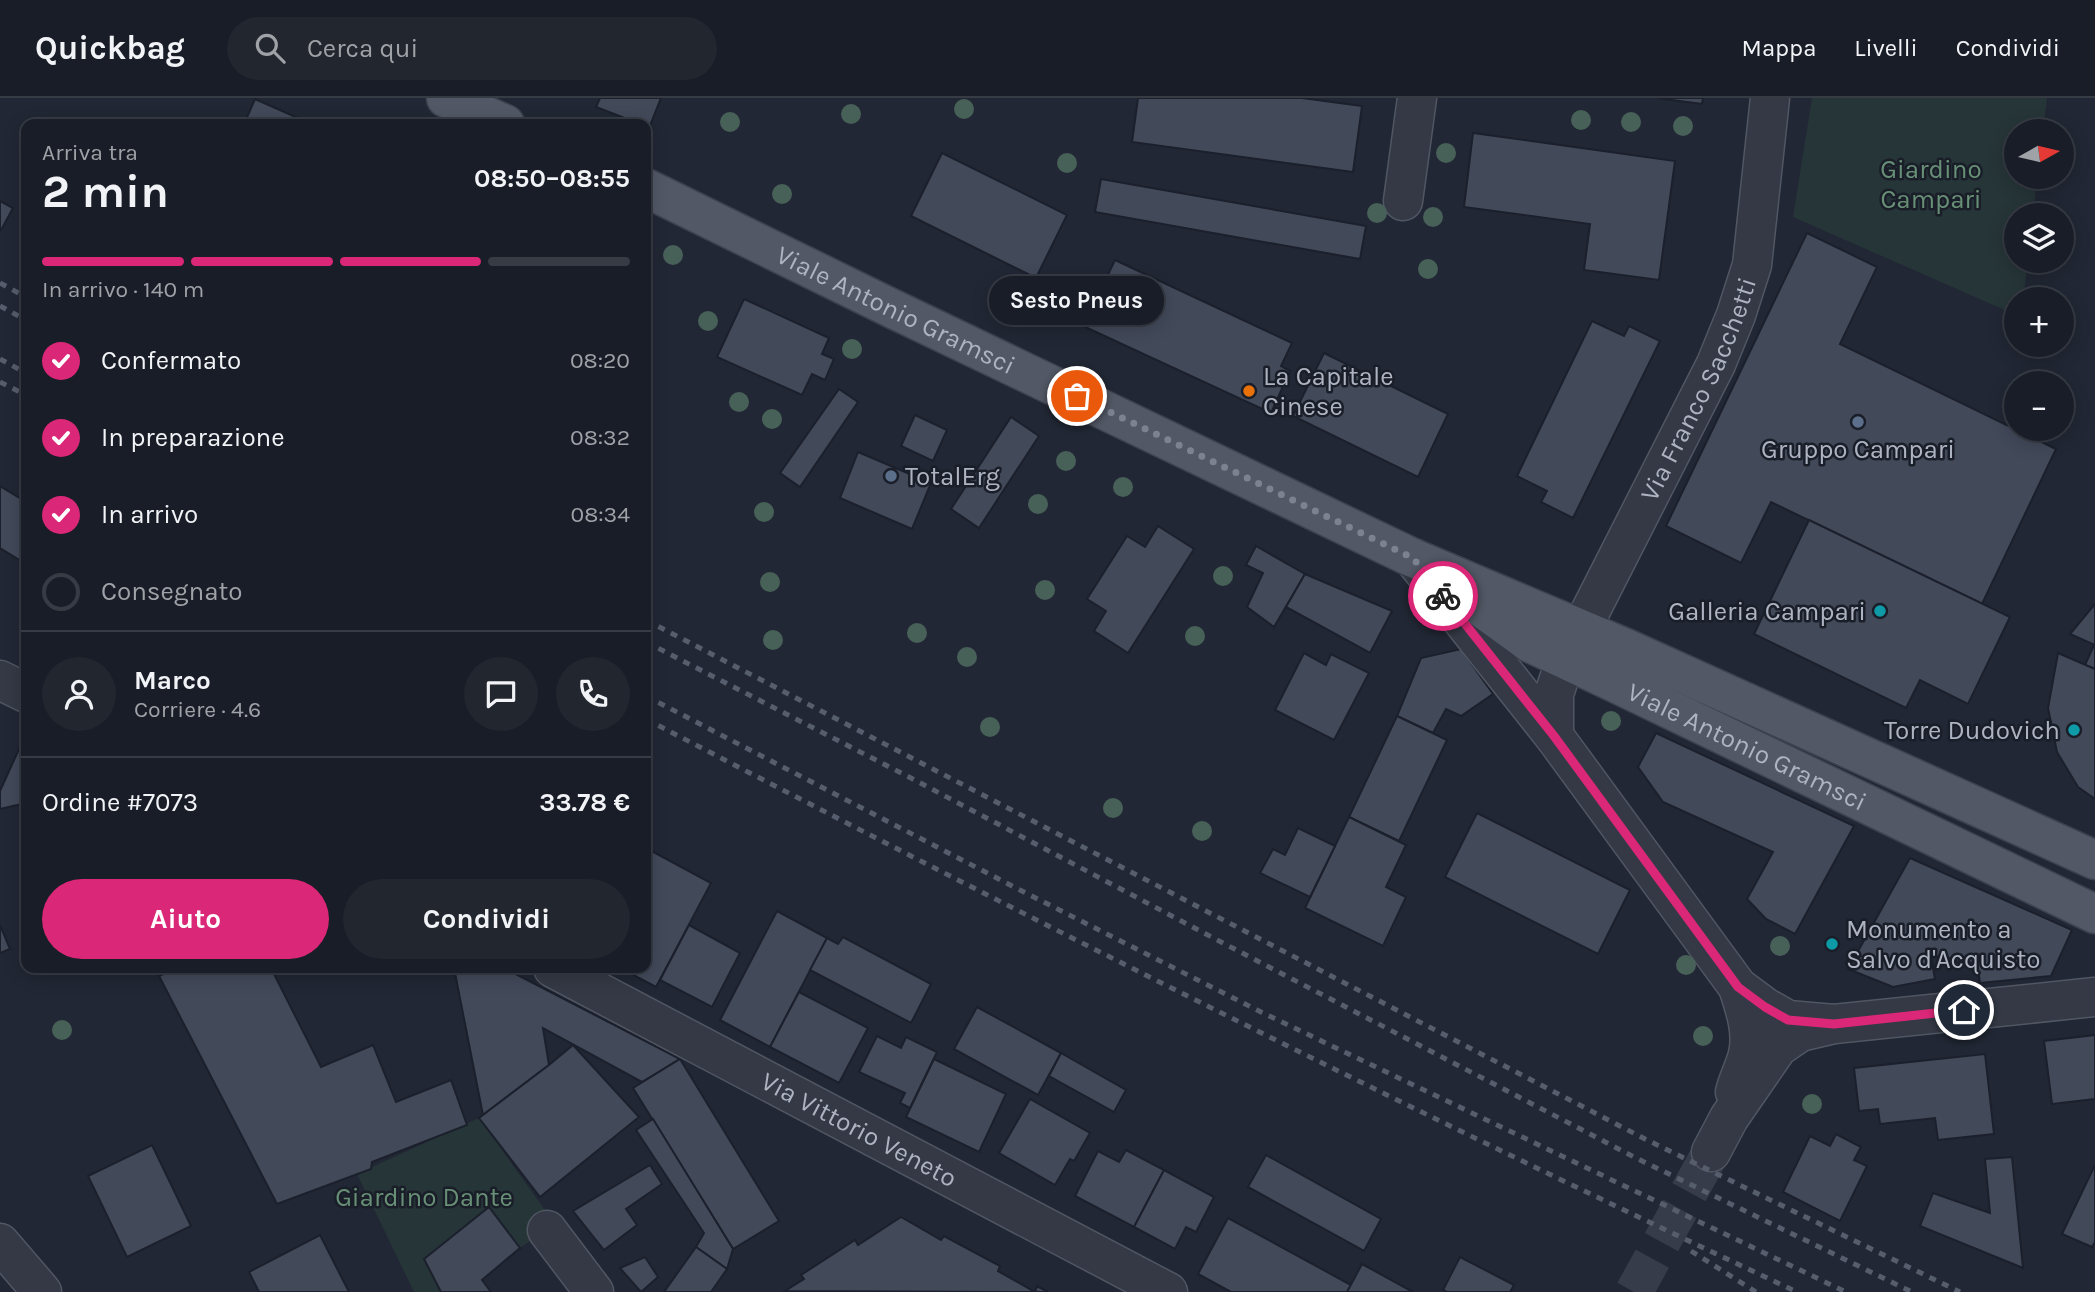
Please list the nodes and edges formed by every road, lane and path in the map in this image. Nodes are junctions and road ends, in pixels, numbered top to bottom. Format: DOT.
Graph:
graph roads {
  1 [pos="1417,98"];
  2 [pos="1770,98"];
  3 [pos="651,190"];
  4 [pos="1403,201"];
  5 [pos="1413,558"];
  6 [pos="1574,645"];
  7 [pos="0,680"];
  8 [pos="21,690"];
  9 [pos="1554,736"];
  10 [pos="2095,860"];
  11 [pos="2095,914"];
  12 [pos="562,973"];
  13 [pos="1738,987"];
  14 [pos="2095,997"];
  15 [pos="1834,1024"];
  16 [pos="1729,1118"];
  17 [pos="1711,1152"];
  18 [pos="547,1230"];
  19 [pos="0,1243"];
  20 [pos="42,1292"];
  21 [pos="594,1292"];
  22 [pos="1168,1292"];
  1 -- 4 [label="street"];
  2 -- 6 [label="street, Via Franco Sacchetti"];
  3 -- 5 [label="main road, Viale Antonio Gramsci"];
  5 -- 6 [label="main road, Viale Antonio Gramsci"];
  5 -- 9 [label="street"];
  6 -- 9 [label="street, Via Franco Sacchetti"];
  6 -- 10 [label="main road, Viale Antonio Gramsci"];
  6 -- 11 [label="main road, Viale Antonio Gramsci"];
  7 -- 8 [label="street"];
  9 -- 13 [label="street"];
  12 -- 22 [label="street, Via Vittorio Veneto"];
  13 -- 15 [label="street"];
  13 -- 16 [label="street"];
  14 -- 15 [label="street"];
  15 -- 16 [label="street"];
  16 -- 17 [label="street"];
  18 -- 21 [label="street"];
  19 -- 20 [label="street"];
}
